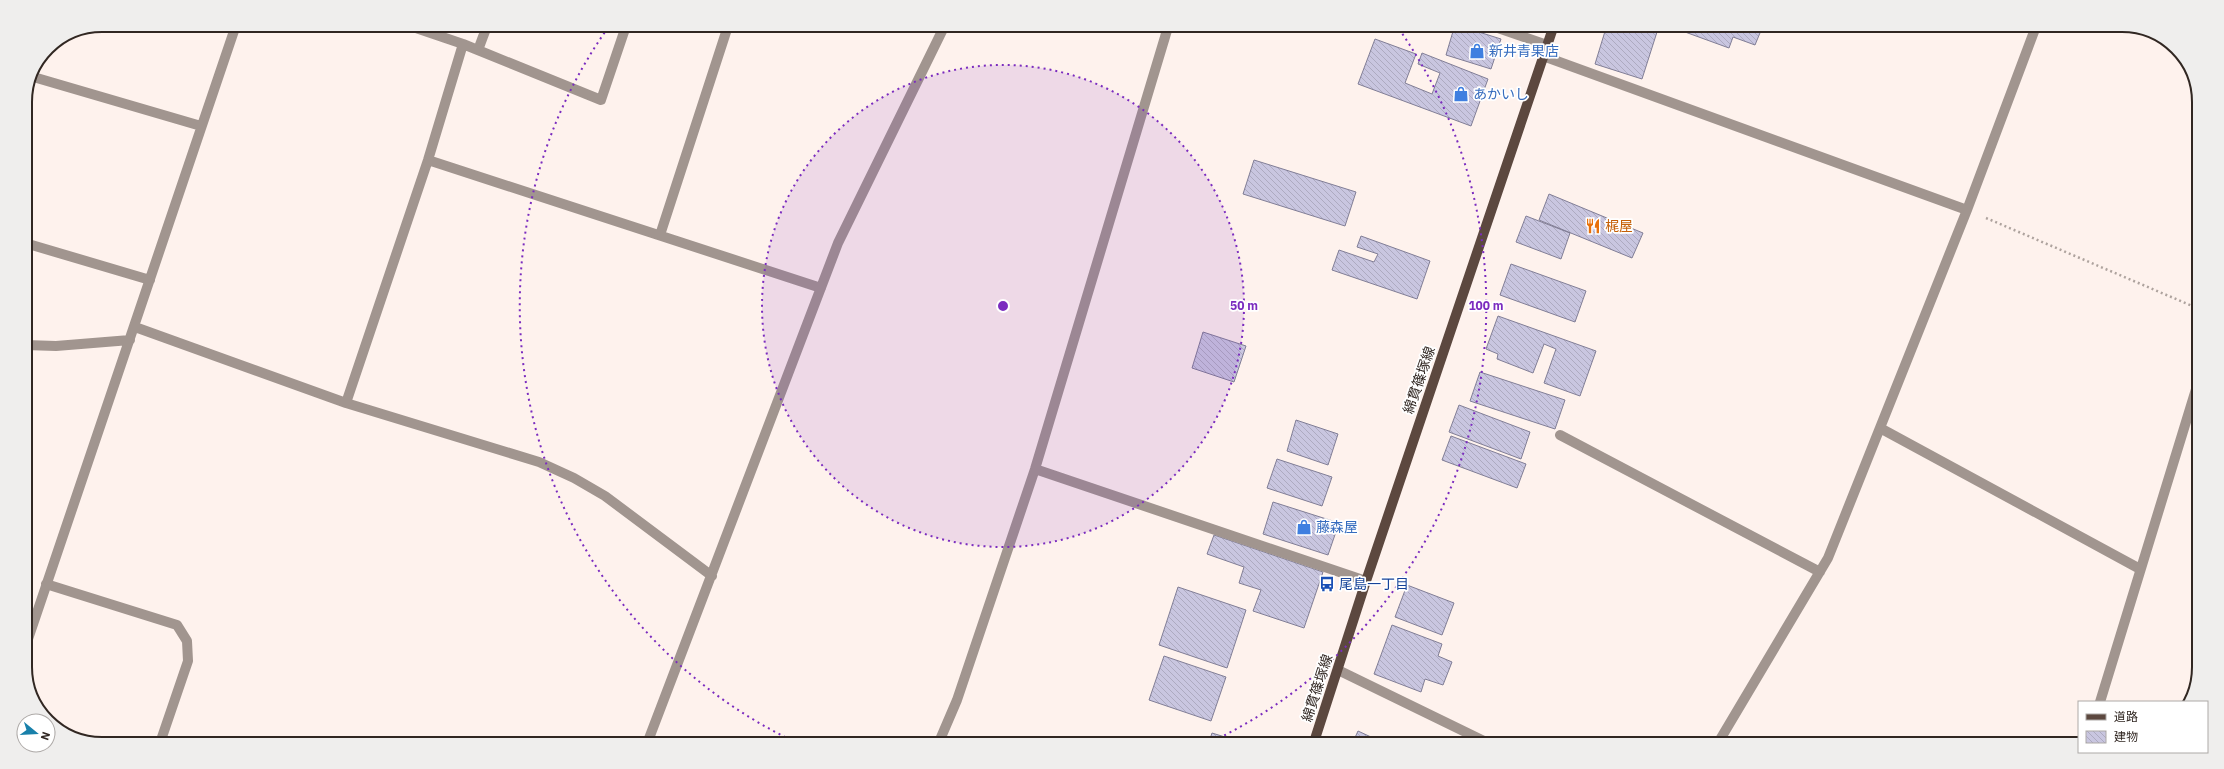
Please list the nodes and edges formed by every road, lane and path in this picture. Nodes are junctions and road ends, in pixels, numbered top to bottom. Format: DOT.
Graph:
graph roads {
  1 [pos="234,32"];
  2 [pos="428,32"];
  3 [pos="485,32"];
  4 [pos="624,32"];
  5 [pos="726,32"];
  6 [pos="942,32"];
  7 [pos="1166,32"];
  8 [pos="1510,32"];
  9 [pos="1552,32"];
  10 [pos="2034,32"];
  11 [pos="463,44"];
  12 [pos="1547,45"];
  13 [pos="478,50"];
  14 [pos="1543,56"];
  15 [pos="36,78"];
  16 [pos="201,126"];
  17 [pos="428,160"];
  18 [pos="1967,210"];
  19 [pos="660,235"];
  20 [pos="32,245"];
  21 [pos="150,280"];
  22 [pos="821,288"];
  23 [pos="2192,306"];
  24 [pos="135,327"];
  25 [pos="130,340"];
  26 [pos="32,346"];
  27 [pos="2192,402"];
  28 [pos="346,403"];
  29 [pos="1880,428"];
  30 [pos="1560,435"];
  31 [pos="1035,469"];
  32 [pos="2140,569"];
  33 [pos="1820,572"];
  34 [pos="712,576"];
  35 [pos="1366,582"];
  36 [pos="46,584"];
  37 [pos="32,627"];
  38 [pos="1338,670"];
  39 [pos="2100,701"];
  40 [pos="162,737"];
  41 [pos="650,737"];
  42 [pos="941,737"];
  43 [pos="1316,737"];
  44 [pos="1476,737"];
  45 [pos="1722,737"];
  1 -- 16 [label="street"];
  2 -- 11 [label="street"];
  3 -- 13 [label="street"];
  4 -- 13 [label="street"];
  5 -- 19 [label="street"];
  6 -- 22 [label="street"];
  7 -- 31 [label="street"];
  8 -- 12 [label="street"];
  9 -- 12 [label="main road, 綿貫篠塚線"];
  10 -- 18 [label="street"];
  11 -- 13 [label="street"];
  11 -- 17 [label="street"];
  12 -- 14 [label="main road, 綿貫篠塚線"];
  14 -- 18 [label="street"];
  14 -- 35 [label="main road, 綿貫篠塚線"];
  15 -- 16 [label="street"];
  16 -- 21 [label="street"];
  17 -- 19 [label="street"];
  17 -- 28 [label="street"];
  18 -- 23 [label="path"];
  18 -- 29 [label="street"];
  19 -- 22 [label="street"];
  20 -- 21 [label="street"];
  21 -- 24 [label="street"];
  22 -- 34 [label="street"];
  24 -- 25 [label="street"];
  24 -- 28 [label="street"];
  25 -- 26 [label="street"];
  25 -- 36 [label="street"];
  27 -- 32 [label="street"];
  28 -- 34 [label="street"];
  29 -- 32 [label="street"];
  29 -- 33 [label="street"];
  30 -- 33 [label="street"];
  31 -- 35 [label="street"];
  31 -- 42 [label="street"];
  32 -- 39 [label="street"];
  33 -- 45 [label="street"];
  34 -- 41 [label="street"];
  35 -- 38 [label="main road, 綿貫篠塚線"];
  36 -- 37 [label="street"];
  36 -- 40 [label="street"];
  38 -- 43 [label="main road, 綿貫篠塚線"];
  38 -- 44 [label="street"];
}
